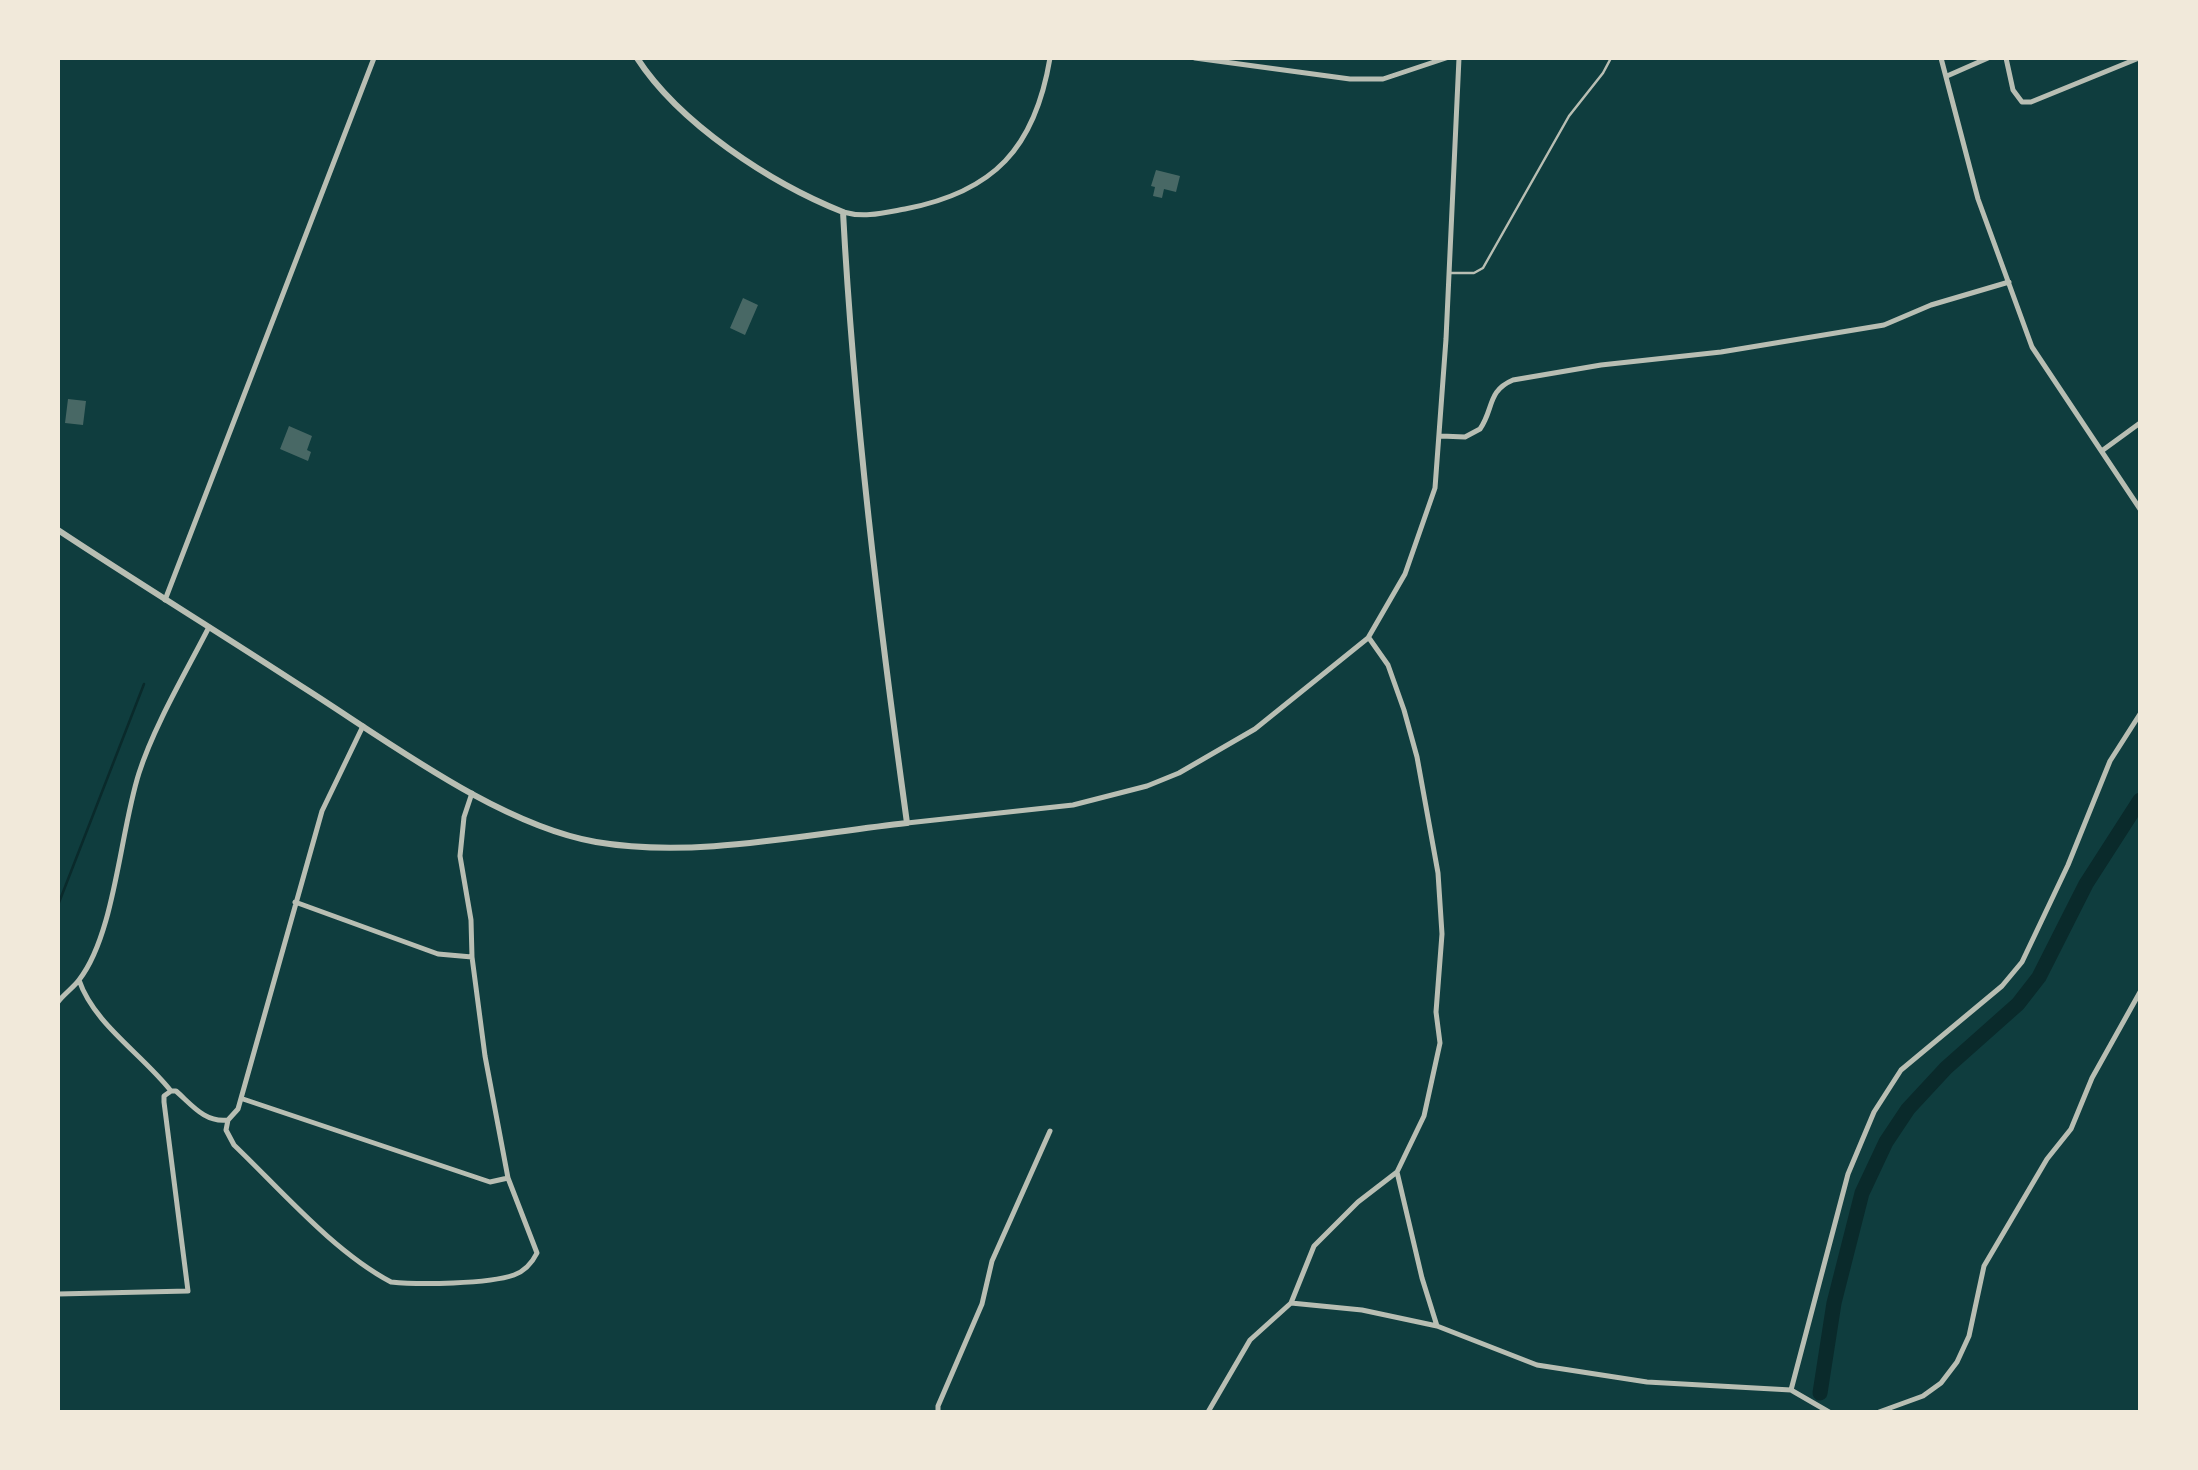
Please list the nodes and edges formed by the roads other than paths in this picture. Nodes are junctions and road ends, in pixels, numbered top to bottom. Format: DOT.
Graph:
graph roads {
  1 [pos="374,58"];
  2 [pos="636,58"];
  3 [pos="1050,58"];
  4 [pos="1196,58"];
  5 [pos="1447,58"];
  6 [pos="1459,58"];
  7 [pos="1611,58"];
  8 [pos="1941,58"];
  9 [pos="1988,58"];
  10 [pos="2006,58"];
  11 [pos="2140,58"];
  12 [pos="1947,76"];
  13 [pos="843,212"];
  14 [pos="1448,273"];
  15 [pos="2008,282"];
  16 [pos="2140,423"];
  17 [pos="1439,436"];
  18 [pos="2102,450"];
  19 [pos="2140,508"];
  20 [pos="58,530"];
  21 [pos="165,600"];
  22 [pos="207,629"];
  23 [pos="1368,638"];
  24 [pos="2140,714"];
  25 [pos="361,729"];
  26 [pos="472,793"];
  27 [pos="907,824"];
  28 [pos="295,902"];
  29 [pos="472,957"];
  30 [pos="79,980"];
  31 [pos="2140,992"];
  32 [pos="58,1002"];
  33 [pos="172,1091"];
  34 [pos="242,1099"];
  35 [pos="228,1120"];
  36 [pos="1050,1131"];
  37 [pos="1396,1172"];
  38 [pos="508,1178"];
  39 [pos="58,1294"];
  40 [pos="1290,1303"];
  41 [pos="1437,1326"];
  42 [pos="1791,1390"];
  43 [pos="938,1412"];
  44 [pos="1208,1412"];
  45 [pos="1828,1412"];
  46 [pos="1879,1412"];
  1 -- 21 [label="street"];
  2 -- 13 [label="street"];
  3 -- 13 [label="street"];
  4 -- 5 [label="street"];
  5 -- 6 [label="street"];
  6 -- 14 [label="street"];
  7 -- 14 [label="lane"];
  8 -- 12 [label="street"];
  9 -- 12 [label="street"];
  10 -- 11 [label="street"];
  12 -- 15 [label="street"];
  13 -- 27 [label="street"];
  14 -- 17 [label="street"];
  15 -- 17 [label="street"];
  15 -- 18 [label="street"];
  16 -- 18 [label="street"];
  17 -- 23 [label="street"];
  18 -- 19 [label="street"];
  20 -- 21 [label="street"];
  21 -- 22 [label="street"];
  22 -- 25 [label="street"];
  22 -- 30 [label="street"];
  23 -- 27 [label="street"];
  23 -- 37 [label="street"];
  24 -- 42 [label="street"];
  25 -- 26 [label="street"];
  25 -- 28 [label="street"];
  26 -- 27 [label="street"];
  26 -- 29 [label="street"];
  28 -- 29 [label="street"];
  28 -- 34 [label="street"];
  29 -- 38 [label="street"];
  30 -- 32 [label="street"];
  30 -- 33 [label="street"];
  31 -- 46 [label="street"];
  33 -- 35 [label="street"];
  33 -- 39 [label="street"];
  34 -- 35 [label="street"];
  34 -- 38 [label="street"];
  35 -- 38 [label="street"];
  36 -- 43 [label="street"];
  37 -- 40 [label="street"];
  37 -- 41 [label="street"];
  40 -- 41 [label="street"];
  40 -- 44 [label="street"];
  41 -- 42 [label="street"];
  42 -- 45 [label="street"];
}
